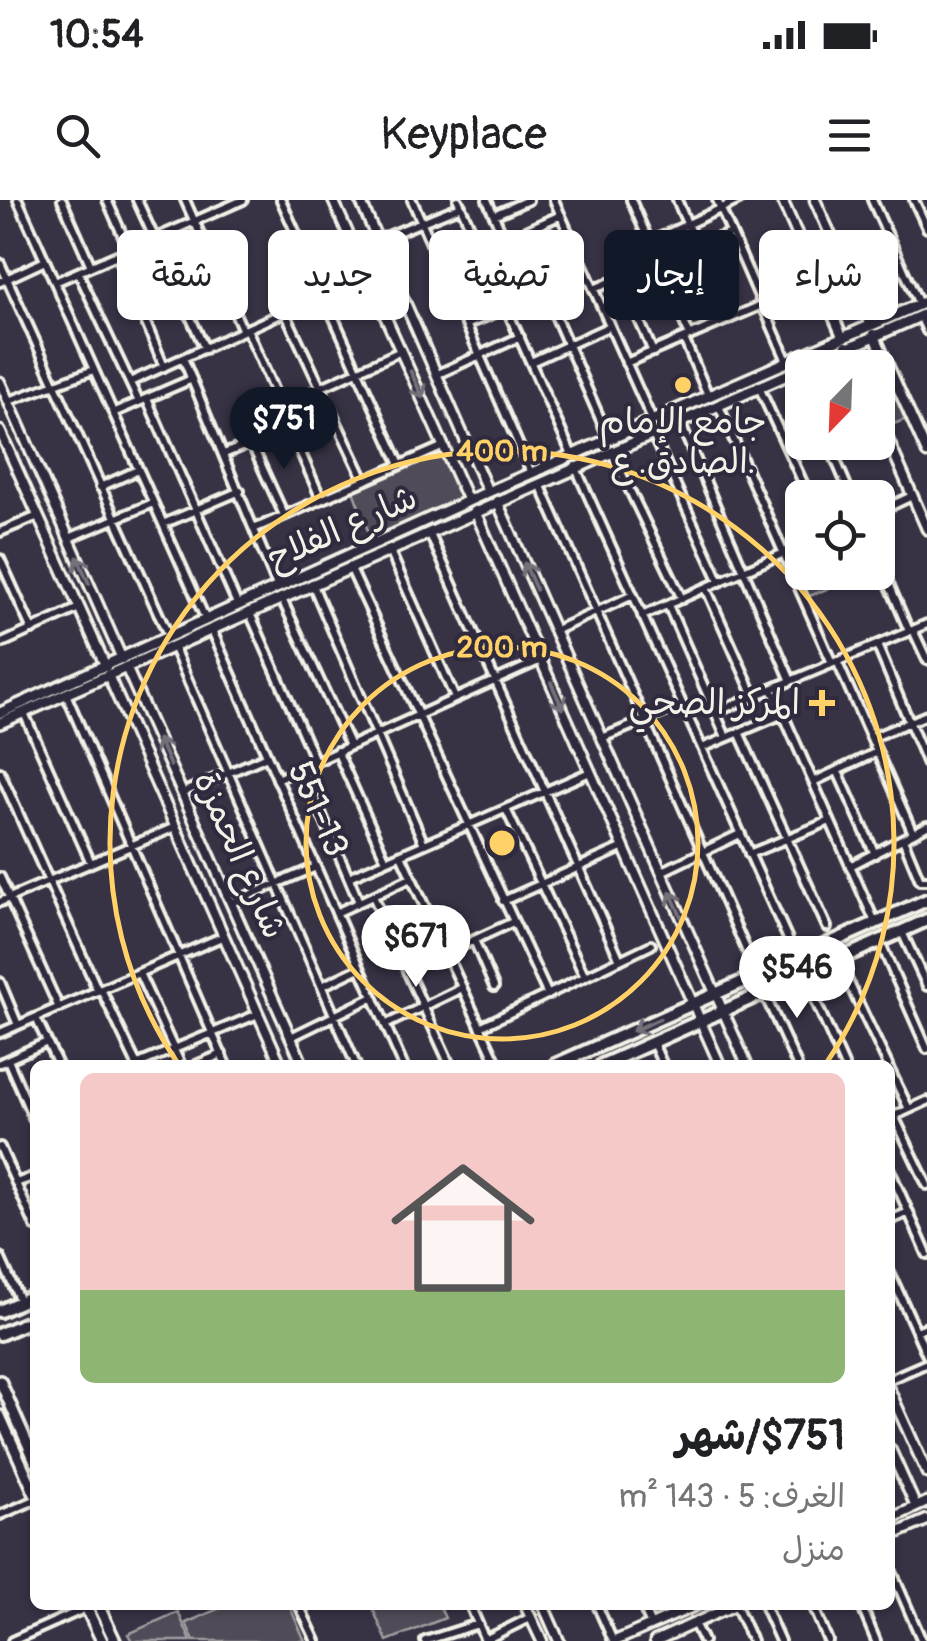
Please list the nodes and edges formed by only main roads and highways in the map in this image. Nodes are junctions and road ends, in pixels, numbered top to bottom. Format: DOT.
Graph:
graph roads {
  1 [pos="923,309"];
  2 [pos="844,341"];
  3 [pos="823,350"];
  4 [pos="785,366"];
  5 [pos="785,368"];
  6 [pos="574,461"];
  7 [pos="280,592"];
  8 [pos="209,624"];
  9 [pos="107,671"];
  10 [pos="0,713"];
  11 [pos="0,724"];
  12 [pos="927,900"];
  13 [pos="927,920"];
  14 [pos="566,1060"];
  15 [pos="623,1060"];
  16 [pos="30,1298"];
  17 [pos="0,1311"];
  18 [pos="30,1321"];
  19 [pos="1,1335"];
  20 [pos="0,1381"];
  21 [pos="0,1416"];
  22 [pos="30,1450"];
  23 [pos="30,1485"];
  24 [pos="88,1610"];
  25 [pos="100,1610"];
  26 [pos="109,1640"];
  1 -- 2 [label="main road, شارع الفلاح"];
  1 -- 2 [label="main road, شارع الفلاح"];
  2 -- 3 [label="main road, شارع الفلاح"];
  4 -- 6 [label="main road, شارع الفلاح"];
  5 -- 6 [label="main road, شارع الفلاح"];
  6 -- 7 [label="main road, شارع الفلاح"];
  6 -- 7 [label="main road, شارع الفلاح"];
  7 -- 8 [label="main road, شارع الفلاح"];
  7 -- 8 [label="main road, شارع الفلاح"];
  8 -- 9 [label="main road, شارع الفلاح"];
  9 -- 10 [label="main road, شارع الفلاح"];
  9 -- 11 [label="main road, شارع الفلاح"];
  12 -- 14 [label="main road, one-way"];
  13 -- 15 [label="main road"];
  16 -- 17 [label="main road"];
  18 -- 19 [label="main road"];
  20 -- 22 [label="main road"];
  21 -- 23 [label="main road"];
  24 -- 26 [label="main road"];
  25 -- 26 [label="main road"];
}
